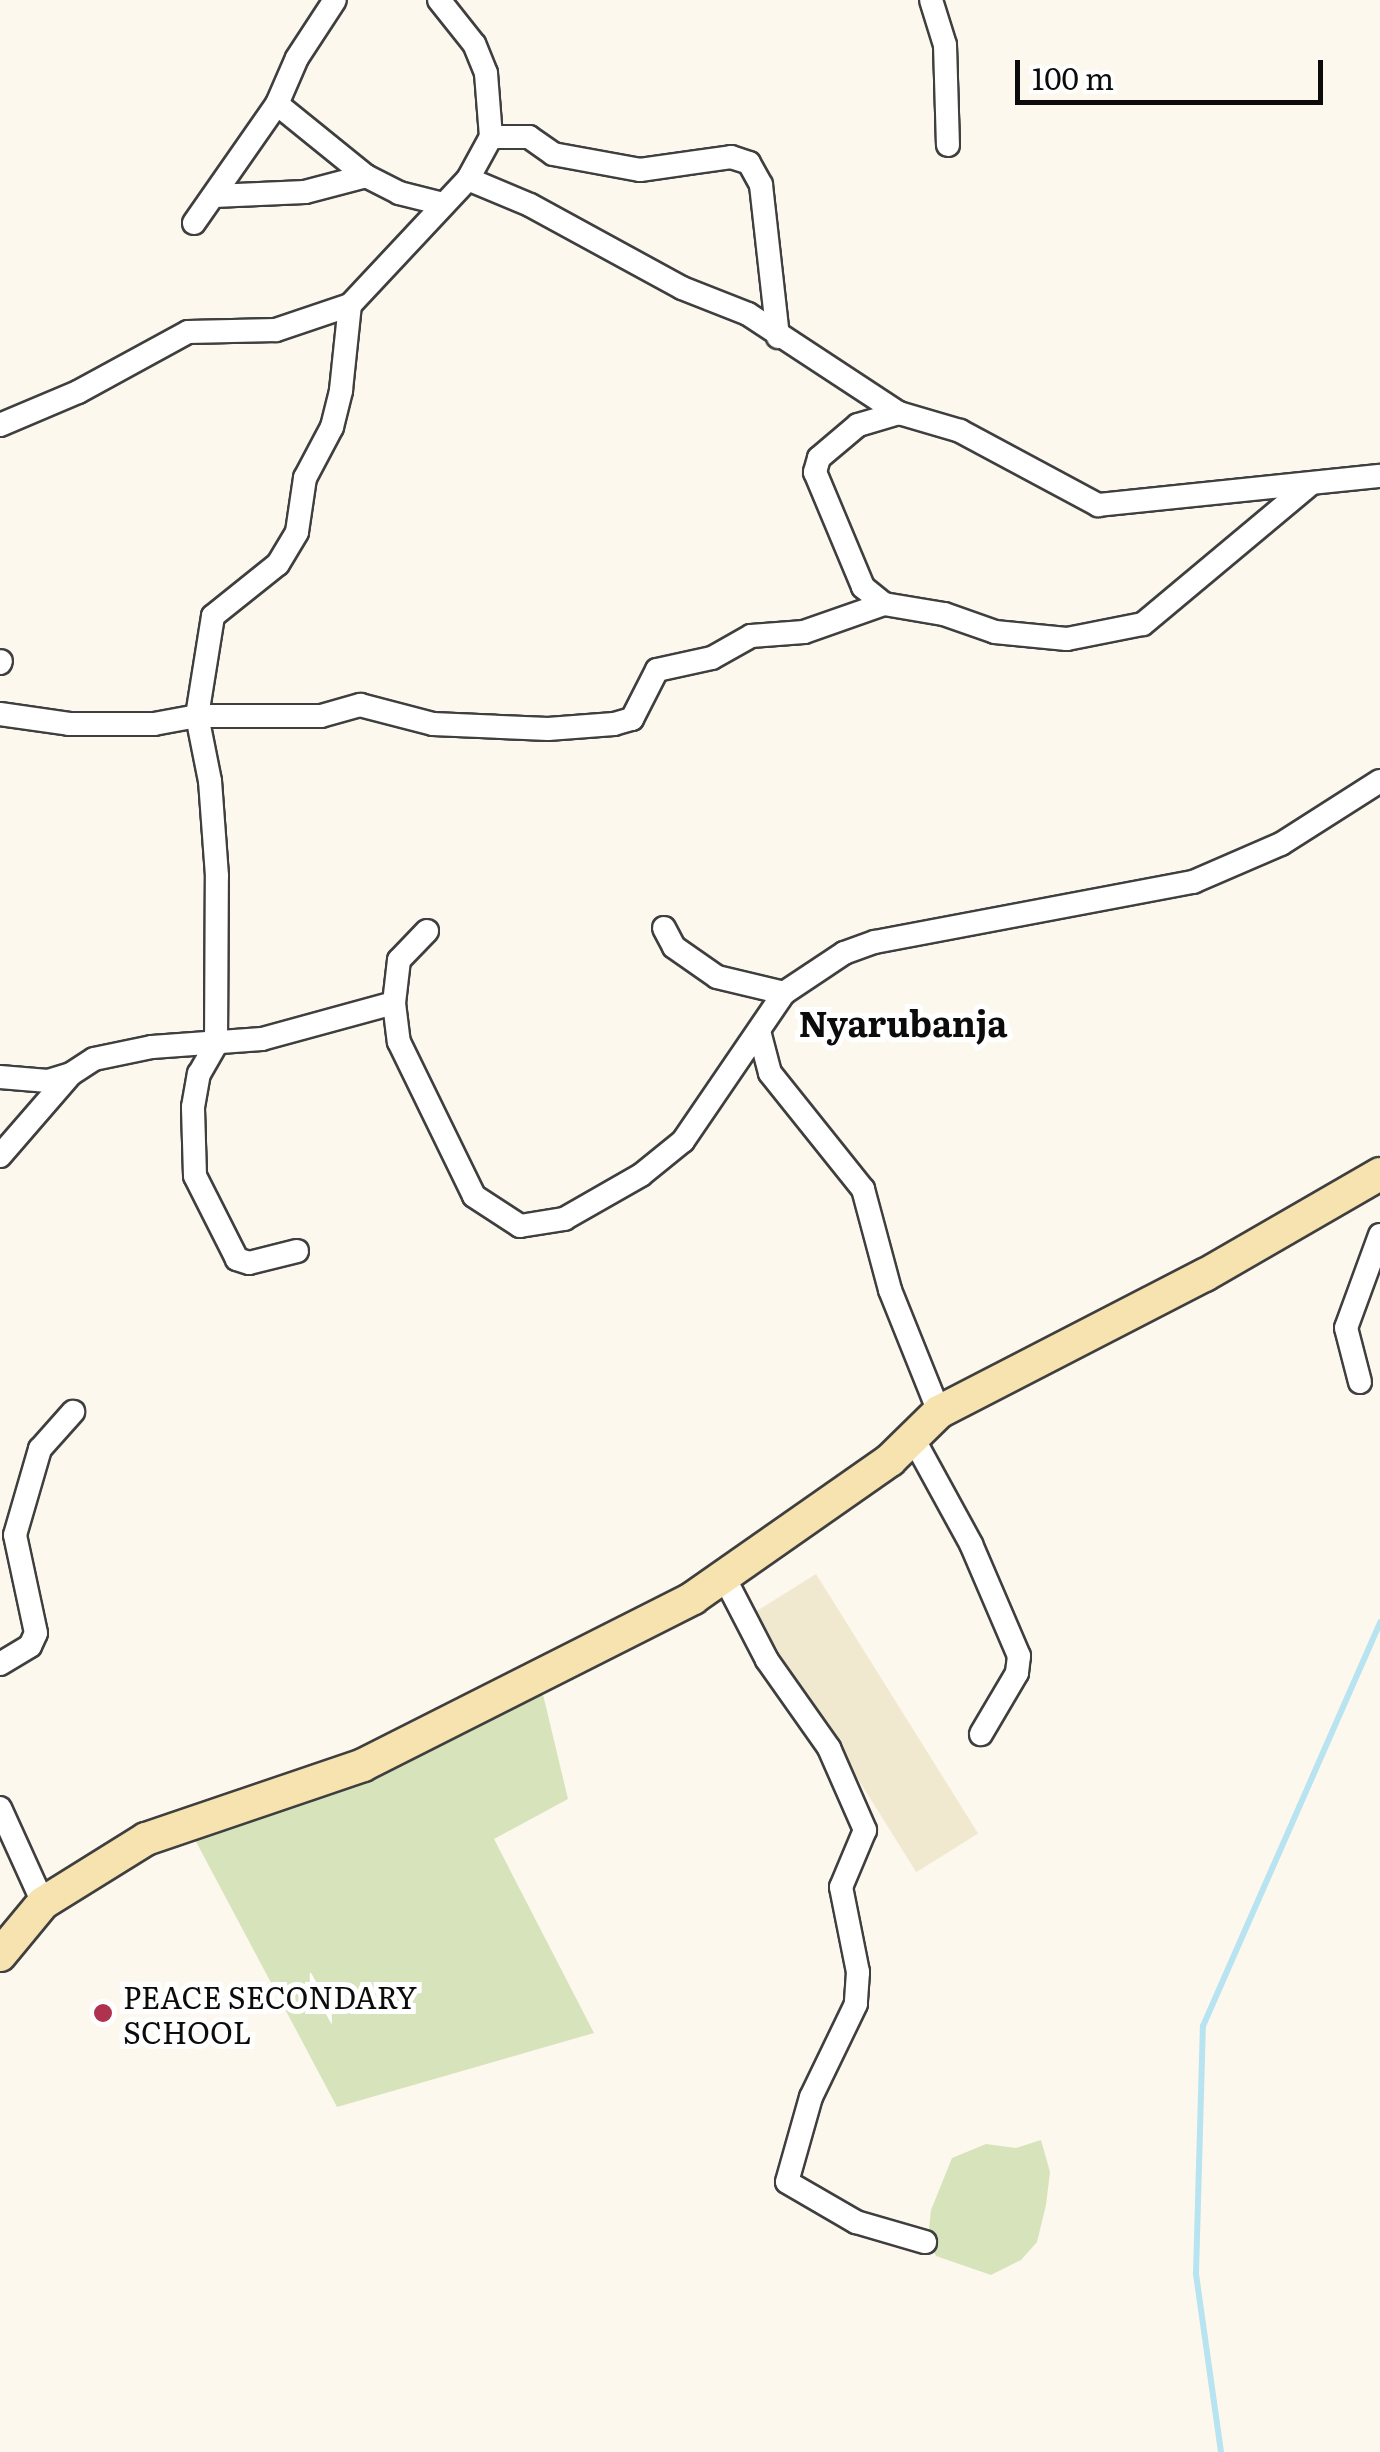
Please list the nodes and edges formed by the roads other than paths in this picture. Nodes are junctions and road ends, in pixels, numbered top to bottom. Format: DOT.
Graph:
graph roads {
  1 [pos="335,0"];
  2 [pos="439,0"];
  3 [pos="931,0"];
  4 [pos="278,104"];
  5 [pos="491,137"];
  6 [pos="948,145"];
  7 [pos="366,176"];
  8 [pos="468,179"];
  9 [pos="214,196"];
  10 [pos="444,204"];
  11 [pos="194,223"];
  12 [pos="350,305"];
  13 [pos="778,336"];
  14 [pos="899,413"];
  15 [pos="0,424"];
  16 [pos="1380,476"];
  17 [pos="1309,485"];
  18 [pos="884,604"];
  19 [pos="0,714"];
  20 [pos="196,716"];
  21 [pos="1380,781"];
  22 [pos="664,928"];
  23 [pos="427,931"];
  24 [pos="784,993"];
  25 [pos="394,1003"];
  26 [pos="759,1031"];
  27 [pos="216,1045"];
  28 [pos="72,1074"];
  29 [pos="0,1076"];
  30 [pos="0,1156"];
  31 [pos="1380,1174"];
  32 [pos="1380,1235"];
  33 [pos="297,1251"];
  34 [pos="1360,1382"];
  35 [pos="73,1412"];
  36 [pos="938,1412"];
  37 [pos="913,1438"];
  38 [pos="724,1575"];
  39 [pos="0,1664"];
  40 [pos="981,1734"];
  41 [pos="0,1808"];
  42 [pos="43,1902"];
  43 [pos="0,1955"];
  44 [pos="925,2242"];
  1 -- 4 [label="street"];
  2 -- 5 [label="street"];
  3 -- 6 [label="street"];
  4 -- 7 [label="street"];
  4 -- 9 [label="street"];
  5 -- 8 [label="street"];
  5 -- 13 [label="street"];
  7 -- 9 [label="street"];
  7 -- 10 [label="street"];
  8 -- 10 [label="street"];
  8 -- 13 [label="street"];
  9 -- 11 [label="street"];
  10 -- 12 [label="street"];
  12 -- 15 [label="street"];
  12 -- 20 [label="street"];
  13 -- 14 [label="street"];
  14 -- 17 [label="street"];
  14 -- 18 [label="street"];
  16 -- 17 [label="street"];
  17 -- 18 [label="street"];
  18 -- 20 [label="street"];
  19 -- 20 [label="street"];
  20 -- 27 [label="street"];
  21 -- 24 [label="street"];
  22 -- 24 [label="street"];
  23 -- 25 [label="street"];
  24 -- 26 [label="street"];
  25 -- 26 [label="street"];
  25 -- 27 [label="street"];
  26 -- 36 [label="street"];
  27 -- 28 [label="street"];
  27 -- 33 [label="street"];
  28 -- 29 [label="street"];
  28 -- 30 [label="street"];
  31 -- 36 [label="street"];
  32 -- 34 [label="street"];
  35 -- 39 [label="street"];
  36 -- 37 [label="street"];
  37 -- 38 [label="street"];
  37 -- 40 [label="street"];
  38 -- 42 [label="street"];
  38 -- 44 [label="street"];
  41 -- 42 [label="street"];
  42 -- 43 [label="street"];
}
